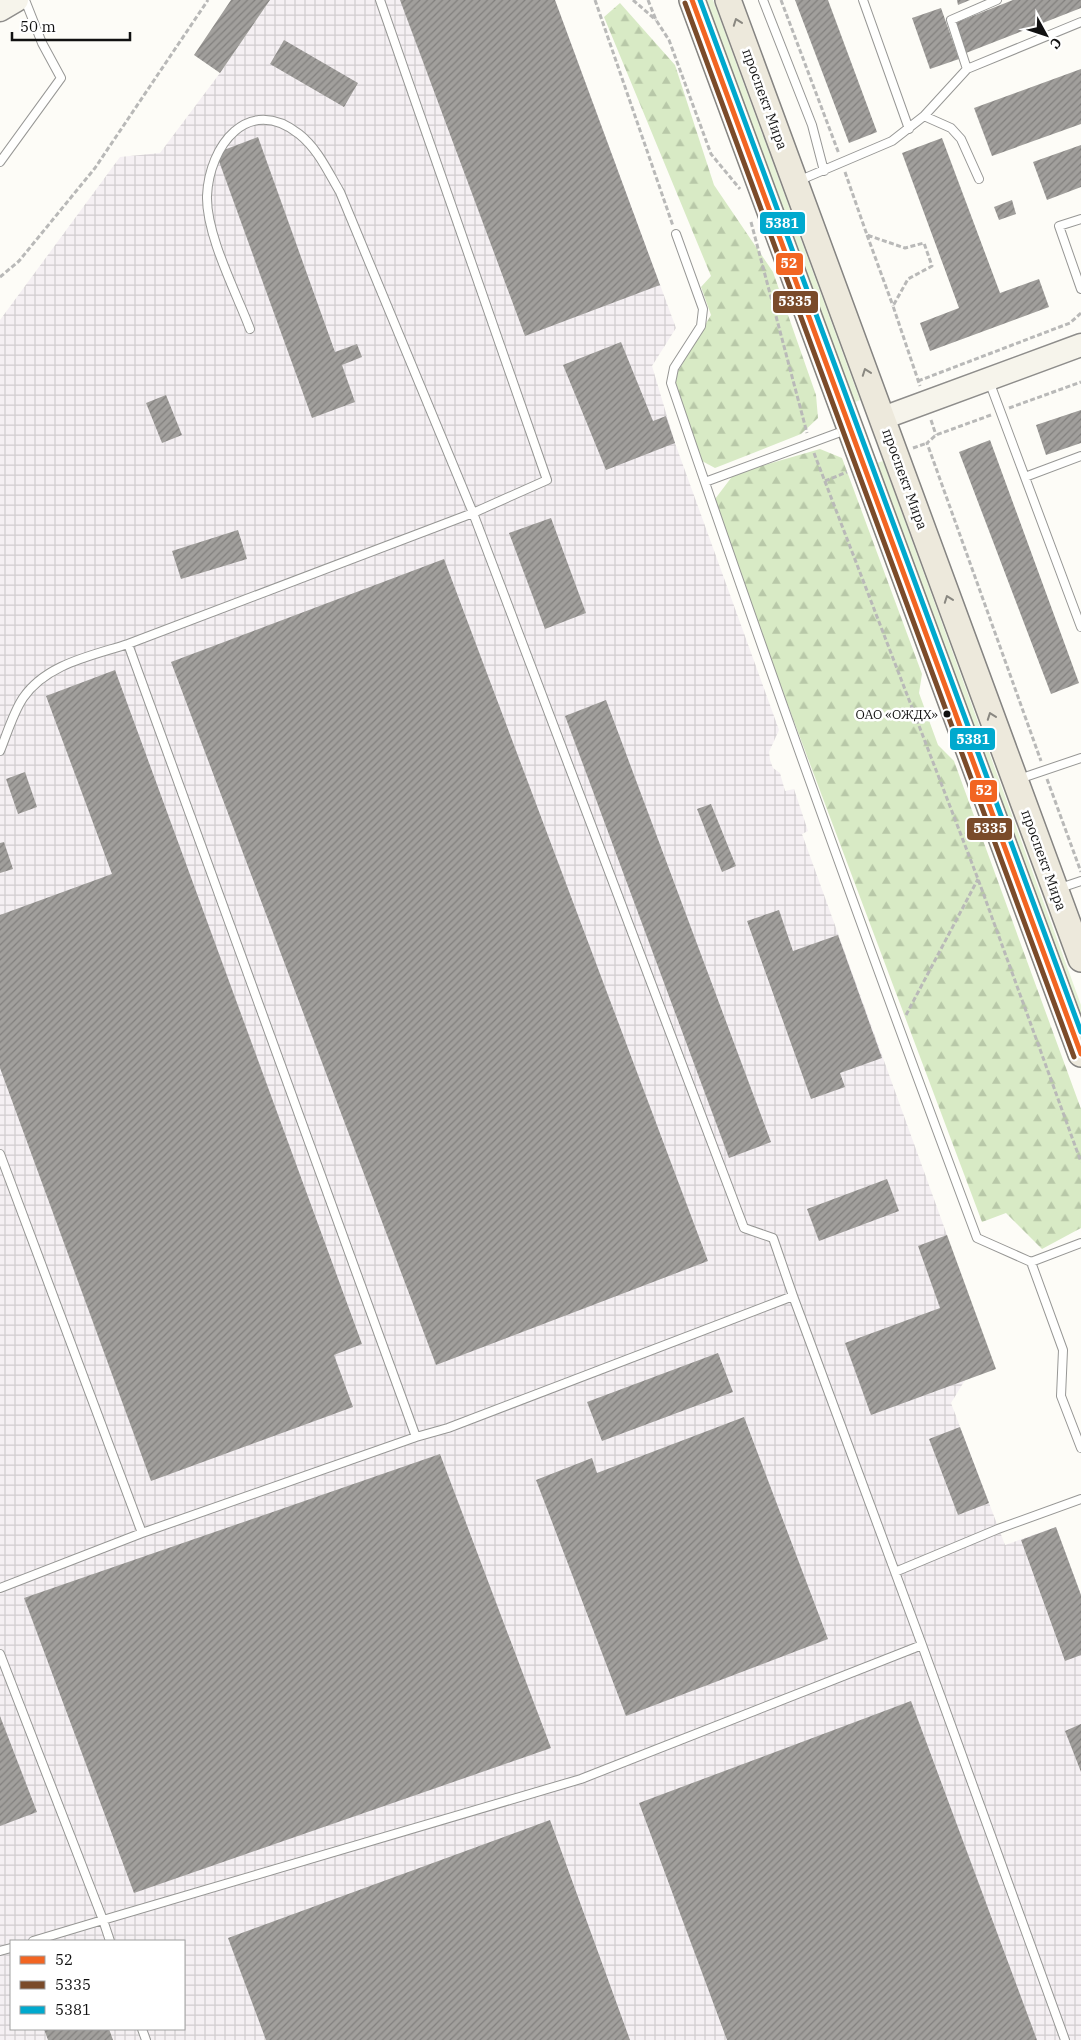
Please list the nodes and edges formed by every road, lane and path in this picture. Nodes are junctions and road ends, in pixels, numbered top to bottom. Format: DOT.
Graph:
graph roads {
  1 [pos="17,0"];
  2 [pos="25,0"];
  3 [pos="208,0"];
  4 [pos="380,0"];
  5 [pos="595,0"];
  6 [pos="633,0"];
  7 [pos="648,0"];
  8 [pos="692,0"];
  9 [pos="728,0"];
  10 [pos="763,0"];
  11 [pos="782,0"];
  12 [pos="862,0"];
  13 [pos="997,0"];
  14 [pos="0,10"];
  15 [pos="656,20"];
  16 [pos="1081,22"];
  17 [pos="967,69"];
  18 [pos="924,116"];
  19 [pos="909,129"];
  20 [pos="840,157"];
  21 [pos="0,162"];
  22 [pos="844,168"];
  23 [pos="824,171"];
  24 [pos="736,175"];
  25 [pos="979,179"];
  26 [pos="796,182"];
  27 [pos="748,213"];
  28 [pos="1081,219"];
  29 [pos="676,234"];
  30 [pos="867,235"];
  31 [pos="0,277"];
  32 [pos="1081,289"];
  33 [pos="893,306"];
  34 [pos="1081,313"];
  35 [pos="250,329"];
  36 [pos="1081,345"];
  37 [pos="988,379"];
  38 [pos="918,381"];
  39 [pos="1081,382"];
  40 [pos="921,389"];
  41 [pos="1001,412"];
  42 [pos="928,413"];
  43 [pos="883,418"];
  44 [pos="852,428"];
  45 [pos="807,435"];
  46 [pos="936,435"];
  47 [pos="927,443"];
  48 [pos="812,447"];
  49 [pos="907,450"];
  50 [pos="1081,456"];
  51 [pos="853,470"];
  52 [pos="1025,477"];
  53 [pos="825,481"];
  54 [pos="705,482"];
  55 [pos="473,513"];
  56 [pos="1081,627"];
  57 [pos="128,644"];
  58 [pos="0,751"];
  59 [pos="1081,758"];
  60 [pos="1042,766"];
  61 [pos="1046,775"];
  62 [pos="1015,781"];
  63 [pos="1081,872"];
  64 [pos="978,879"];
  65 [pos="1081,881"];
  66 [pos="1055,890"];
  67 [pos="1081,959"];
  68 [pos="899,1029"];
  69 [pos="1081,1054"];
  70 [pos="0,1154"];
  71 [pos="1081,1162"];
  72 [pos="1081,1243"];
  73 [pos="1031,1262"];
  74 [pos="792,1296"];
  75 [pos="416,1437"];
  76 [pos="1081,1448"];
  77 [pos="1081,1499"];
  78 [pos="142,1533"];
  79 [pos="895,1572"];
  80 [pos="0,1588"];
  81 [pos="922,1644"];
  82 [pos="0,1654"];
  83 [pos="103,1920"];
  84 [pos="36,1940"];
  85 [pos="110,1940"];
  86 [pos="1065,2040"];
  1 -- 14 [label="street"];
  2 -- 21 [label="lane"];
  3 -- 31 [label="path"];
  4 -- 55 [label="lane"];
  5 -- 29 [label="path"];
  6 -- 15 [label="path"];
  7 -- 15 [label="path"];
  8 -- 44 [label="main road"];
  26 -- 9 [label="main road, проспект Мира, one-way"];
  10 -- 23 [label="lane"];
  11 -- 20 [label="path"];
  12 -- 19 [label="lane"];
  13 -- 17 [label="lane"];
  15 -- 24 [label="path"];
  16 -- 17 [label="lane"];
  17 -- 18 [label="lane"];
  18 -- 19 [label="lane"];
  18 -- 25 [label="lane"];
  19 -- 23 [label="lane"];
  22 -- 30 [label="path"];
  23 -- 26 [label="lane"];
  43 -- 26 [label="main road, проспект Мира, one-way"];
  27 -- 45 [label="path"];
  28 -- 32 [label="lane"];
  29 -- 54 [label="lane"];
  30 -- 33 [label="path"];
  30 -- 33 [label="path"];
  33 -- 38 [label="path"];
  34 -- 38 [label="path"];
  35 -- 55 [label="lane"];
  36 -- 37 [label="street"];
  37 -- 41 [label="lane"];
  37 -- 43 [label="street"];
  38 -- 40 [label="path"];
  39 -- 41 [label="path"];
  41 -- 46 [label="path"];
  41 -- 52 [label="lane"];
  42 -- 46 [label="path"];
  43 -- 44 [label="main road"];
  62 -- 43 [label="main road, проспект Мира, one-way"];
  44 -- 54 [label="lane"];
  44 -- 69 [label="main road"];
  46 -- 47 [label="path"];
  47 -- 49 [label="path"];
  47 -- 60 [label="path"];
  48 -- 53 [label="path"];
  50 -- 52 [label="lane"];
  51 -- 53 [label="path"];
  52 -- 56 [label="lane"];
  53 -- 64 [label="path"];
  54 -- 68 [label="lane"];
  55 -- 57 [label="lane"];
  55 -- 74 [label="lane"];
  57 -- 58 [label="lane"];
  57 -- 75 [label="lane"];
  59 -- 62 [label="lane"];
  61 -- 63 [label="path"];
  62 -- 66 [label="main road, проспект Мира"];
  64 -- 68 [label="path"];
  64 -- 71 [label="path"];
  65 -- 66 [label="lane"];
  66 -- 67 [label="main road, проспект Мира"];
  68 -- 73 [label="lane"];
  70 -- 78 [label="lane"];
  72 -- 73 [label="lane"];
  73 -- 76 [label="lane"];
  74 -- 75 [label="lane"];
  74 -- 79 [label="lane"];
  75 -- 78 [label="lane"];
  77 -- 79 [label="lane"];
  78 -- 80 [label="lane"];
  79 -- 81 [label="lane"];
  81 -- 83 [label="lane"];
  81 -- 86 [label="lane"];
  82 -- 83 [label="lane"];
  83 -- 84 [label="lane"];
  83 -- 85 [label="lane"];
}
